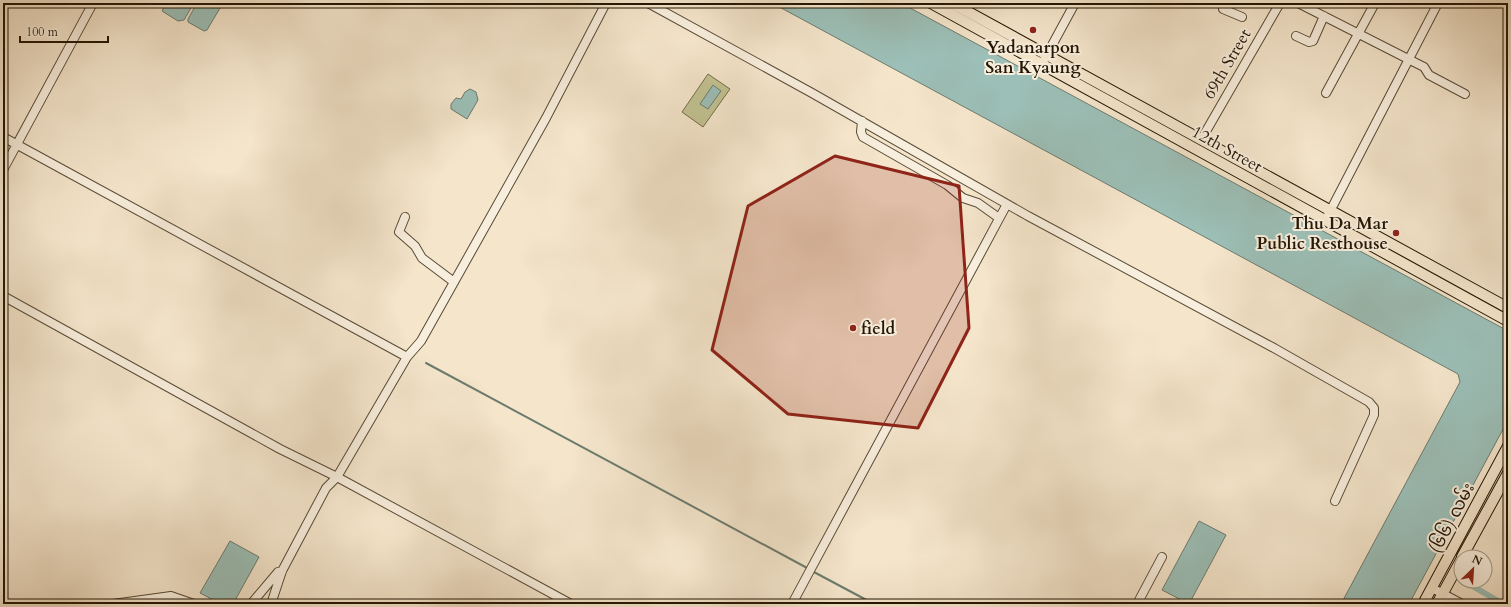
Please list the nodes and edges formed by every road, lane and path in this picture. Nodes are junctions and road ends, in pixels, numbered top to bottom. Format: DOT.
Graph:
graph roads {
  1 [pos="93,3"];
  2 [pos="606,3"];
  3 [pos="648,3"];
  4 [pos="931,3"];
  5 [pos="952,3"];
  6 [pos="1075,3"];
  7 [pos="1222,3"];
  8 [pos="1280,3"];
  9 [pos="1298,3"];
  10 [pos="1375,3"];
  11 [pos="1438,3"];
  12 [pos="1324,16"];
  13 [pos="1242,17"];
  14 [pos="1359,34"];
  15 [pos="1296,36"];
  16 [pos="1409,59"];
  17 [pos="1044,60"];
  18 [pos="1326,93"];
  19 [pos="1465,94"];
  20 [pos="862,121"];
  21 [pos="6,138"];
  22 [pos="1201,140"];
  23 [pos="17,144"];
  24 [pos="917,152"];
  25 [pos="911,165"];
  26 [pos="3,170"];
  27 [pos="1007,204"];
  28 [pos="1330,210"];
  29 [pos="404,217"];
  30 [pos="999,218"];
  31 [pos="1325,221"];
  32 [pos="454,282"];
  33 [pos="3,296"];
  34 [pos="1508,308"];
  35 [pos="1508,321"];
  36 [pos="407,357"];
  37 [pos="1508,446"];
  38 [pos="1508,473"];
  39 [pos="337,477"];
  40 [pos="1335,501"];
  41 [pos="1467,549"];
  42 [pos="1162,557"];
  43 [pos="282,571"];
  44 [pos="1453,574"];
  45 [pos="1432,588"];
  46 [pos="1442,594"];
  47 [pos="113,604"];
  48 [pos="194,604"];
  49 [pos="251,604"];
  50 [pos="271,604"];
  51 [pos="571,604"];
  52 [pos="792,604"];
  53 [pos="1137,604"];
  54 [pos="1424,604"];
  55 [pos="1437,604"];
  56 [pos="1462,604"];
  1 -- 23 [label="street"];
  2 -- 32 [label="street"];
  3 -- 20 [label="street"];
  4 -- 17 [label="main road, 12th Street"];
  5 -- 17 [label="main road, 12th Street"];
  6 -- 17 [label="street"];
  7 -- 13 [label="street"];
  8 -- 22 [label="street, 69th Street"];
  9 -- 12 [label="street"];
  10 -- 14 [label="street"];
  11 -- 16 [label="street"];
  12 -- 14 [label="street"];
  12 -- 15 [label="street"];
  14 -- 16 [label="street"];
  14 -- 18 [label="street"];
  16 -- 19 [label="street"];
  16 -- 28 [label="street"];
  17 -- 22 [label="main road, 12th Street"];
  17 -- 31 [label="main road, 12th Street"];
  20 -- 24 [label="street"];
  20 -- 25 [label="street"];
  21 -- 23 [label="street"];
  22 -- 28 [label="main road, 12th Street"];
  23 -- 26 [label="street"];
  23 -- 36 [label="street"];
  24 -- 25 [label="street"];
  24 -- 27 [label="street"];
  25 -- 30 [label="street"];
  27 -- 30 [label="street"];
  27 -- 40 [label="street"];
  28 -- 31 [label="street"];
  28 -- 34 [label="main road, 12th Street"];
  29 -- 32 [label="street"];
  30 -- 52 [label="street"];
  31 -- 35 [label="main road, 12th Street"];
  32 -- 36 [label="street"];
  33 -- 39 [label="street"];
  36 -- 39 [label="street"];
  37 -- 45 [label="main road, (၆၆) လမ်း"];
  38 -- 41 [label="main road, (၆၆) လမ်း"];
  39 -- 43 [label="street"];
  39 -- 51 [label="street"];
  42 -- 53 [label="street"];
  43 -- 49 [label="street"];
  43 -- 50 [label="street"];
  44 -- 46 [label="main road, (၆၆) လမ်း"];
  45 -- 46 [label="street"];
  45 -- 54 [label="main road, (၆၆) လမ်း"];
  46 -- 55 [label="main road, (၆၆) လမ်း"];
  46 -- 56 [label="street"];
  47 -- 48 [label="street"];
}
